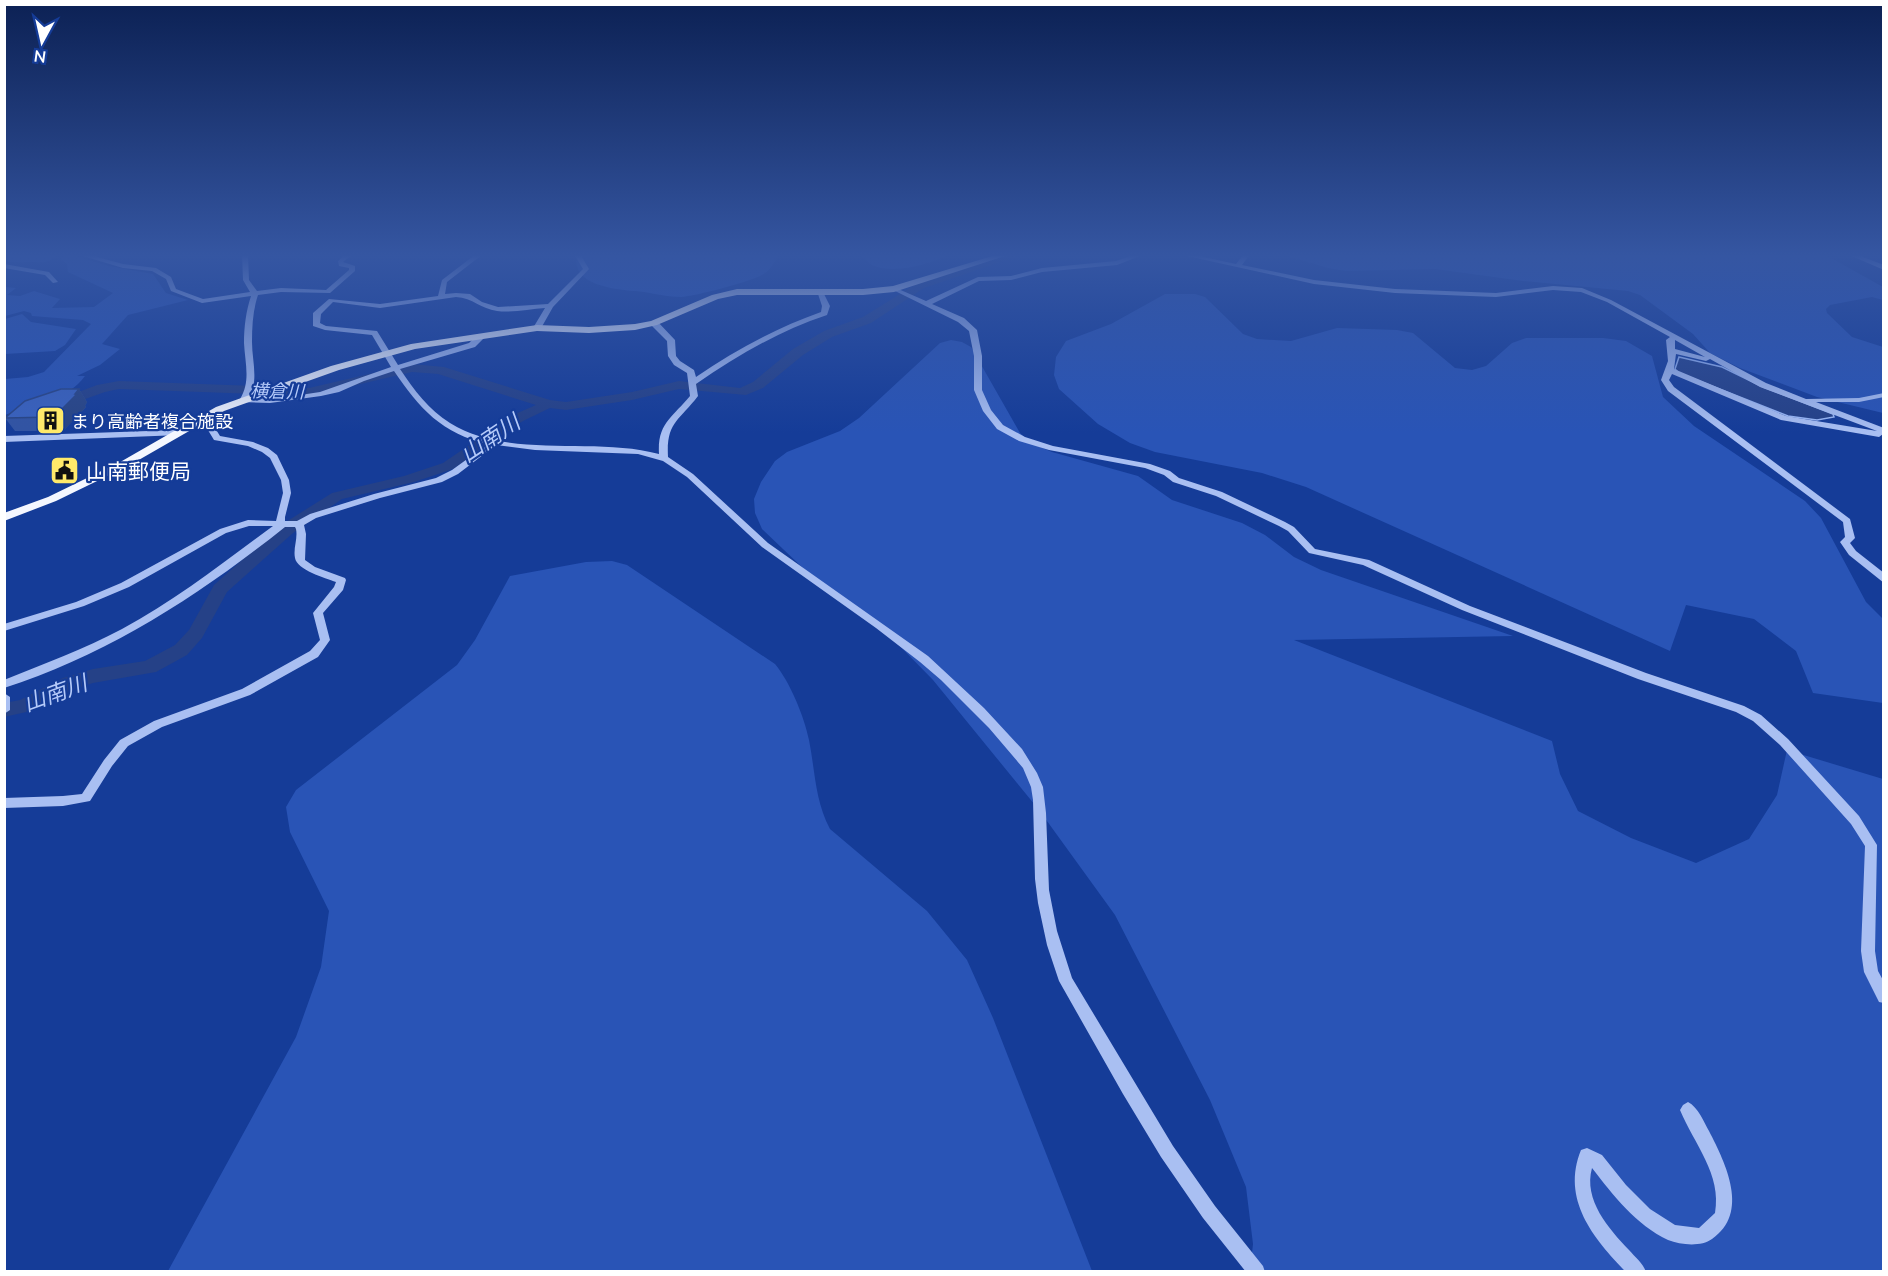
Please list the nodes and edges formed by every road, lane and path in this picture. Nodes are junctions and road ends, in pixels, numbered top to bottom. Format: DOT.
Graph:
graph roads {
  1 [pos="249,314"];
  2 [pos="317,314"];
  3 [pos="546,314"];
  4 [pos="675,314"];
  5 [pos="822,314"];
  6 [pos="947,314"];
  7 [pos="1630,314"];
  8 [pos="654,322"];
  9 [pos="537,328"];
  10 [pos="482,336"];
  11 [pos="1675,337"];
  12 [pos="1673,351"];
  13 [pos="387,353"];
  14 [pos="1721,363"];
  15 [pos="1671,371"];
  16 [pos="398,372"];
  17 [pos="692,383"];
  18 [pos="250,394"];
  19 [pos="1884,395"];
  20 [pos="1802,400"];
  21 [pos="204,417"];
  22 [pos="1884,432"];
  23 [pos="177,433"];
  24 [pos="4,439"];
  25 [pos="495,442"];
  26 [pos="664,459"];
  27 [pos="4,517"];
  28 [pos="299,524"];
  29 [pos="281,525"];
  30 [pos="1884,580"];
  31 [pos="4,628"];
  32 [pos="4,684"];
  33 [pos="4,697"];
  34 [pos="4,710"];
  35 [pos="4,803"];
  36 [pos="1884,997"];
  37 [pos="1688,1110"];
  38 [pos="1257,1272"];
  39 [pos="1638,1272"];
  1 -- 18 [label="street"];
  2 -- 13 [label="street"];
  3 -- 9 [label="street"];
  4 -- 8 [label="main road"];
  5 -- 17 [label="street"];
  6 -- 36 [label="street"];
  7 -- 11 [label="street"];
  8 -- 9 [label="main road"];
  8 -- 17 [label="street"];
  9 -- 10 [label="main road"];
  10 -- 13 [label="main road"];
  10 -- 16 [label="street"];
  11 -- 12 [label="street"];
  11 -- 14 [label="street"];
  12 -- 14 [label="street"];
  12 -- 15 [label="street"];
  13 -- 16 [label="street"];
  13 -- 18 [label="main road"];
  14 -- 20 [label="street"];
  15 -- 22 [label="street"];
  15 -- 30 [label="street"];
  16 -- 18 [label="street"];
  16 -- 25 [label="street"];
  17 -- 26 [label="street"];
  18 -- 21 [label="main road"];
  19 -- 20 [label="street"];
  20 -- 22 [label="street"];
  21 -- 23 [label="main road"];
  21 -- 29 [label="street"];
  23 -- 24 [label="street"];
  23 -- 27 [label="main road"];
  25 -- 26 [label="street"];
  25 -- 28 [label="street"];
  26 -- 38 [label="street"];
  28 -- 29 [label="street"];
  28 -- 35 [label="street"];
  29 -- 31 [label="street"];
  29 -- 32 [label="street"];
  33 -- 34 [label="street"];
  37 -- 39 [label="street"];
}
